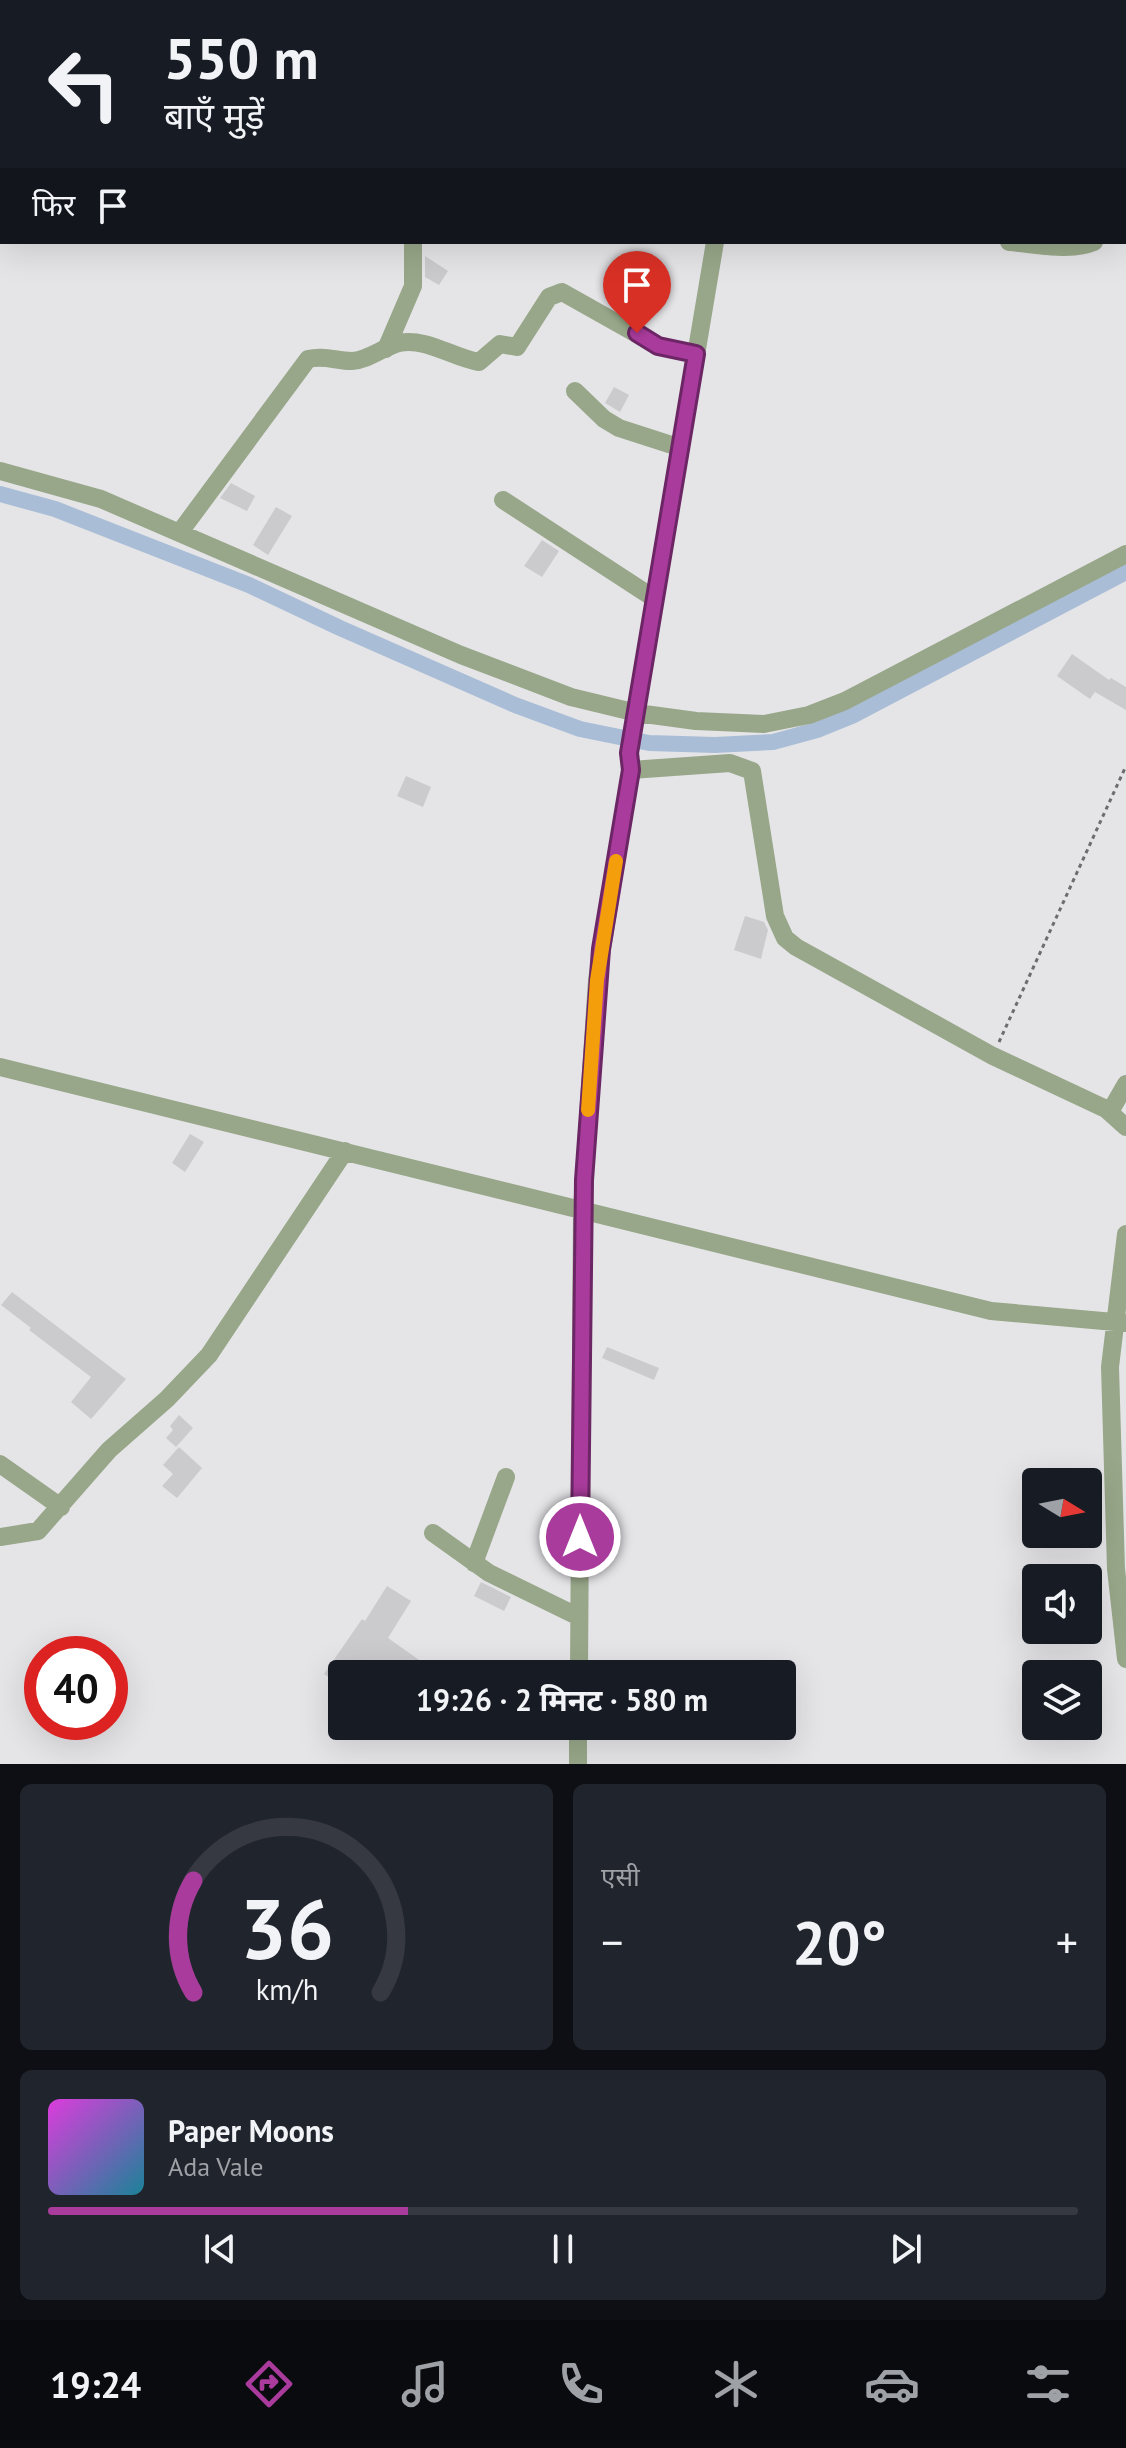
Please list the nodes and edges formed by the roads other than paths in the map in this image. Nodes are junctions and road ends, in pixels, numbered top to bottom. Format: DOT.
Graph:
graph roads {
  1 [pos="413,244"];
  2 [pos="715,244"];
  3 [pos="1057,244"];
  4 [pos="1090,244"];
  5 [pos="386,349"];
  6 [pos="696,354"];
  7 [pos="575,391"];
  8 [pos="681,448"];
  9 [pos="0,471"];
  10 [pos="503,500"];
  11 [pos="180,532"];
  12 [pos="1126,554"];
  13 [pos="655,599"];
  14 [pos="635,722"];
  15 [pos="630,761"];
  16 [pos="0,1067"];
  17 [pos="1119,1107"];
  18 [pos="345,1151"];
  19 [pos="582,1209"];
  20 [pos="1126,1234"];
  21 [pos="1119,1322"];
  22 [pos="0,1464"];
  23 [pos="506,1477"];
  24 [pos="61,1507"];
  25 [pos="433,1533"];
  26 [pos="0,1537"];
  27 [pos="474,1563"];
  28 [pos="579,1617"];
  29 [pos="1126,1659"];
  30 [pos="579,1660"];
  31 [pos="578,1740"];
  32 [pos="578,1764"];
  1 -- 5 [label="street"];
  2 -- 6 [label="street"];
  3 -- 4 [label="street"];
  5 -- 6 [label="street"];
  5 -- 11 [label="street"];
  6 -- 8 [label="street"];
  7 -- 8 [label="street"];
  8 -- 13 [label="street"];
  9 -- 11 [label="street"];
  10 -- 13 [label="street"];
  11 -- 14 [label="street"];
  12 -- 14 [label="street"];
  13 -- 14 [label="street"];
  14 -- 15 [label="street"];
  15 -- 17 [label="street"];
  15 -- 19 [label="street"];
  16 -- 18 [label="street"];
  18 -- 19 [label="street"];
  18 -- 24 [label="street"];
  19 -- 21 [label="street"];
  19 -- 28 [label="street"];
  20 -- 21 [label="street"];
  21 -- 29 [label="street"];
  22 -- 24 [label="street"];
  23 -- 27 [label="street"];
  24 -- 26 [label="street"];
  25 -- 27 [label="street"];
  27 -- 28 [label="street"];
  28 -- 30 [label="street"];
  31 -- 32 [label="street"];
}
